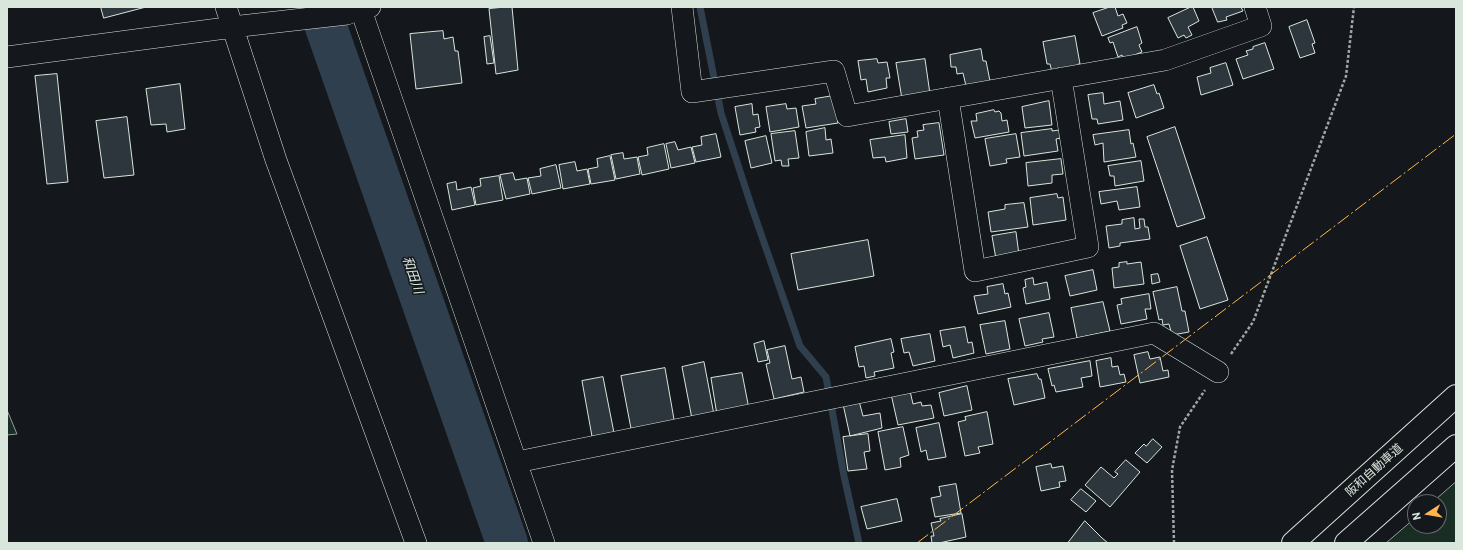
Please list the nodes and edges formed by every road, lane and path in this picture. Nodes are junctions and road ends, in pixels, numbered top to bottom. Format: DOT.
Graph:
graph roads {
  1 [pos="226,7"];
  2 [pos="682,7"];
  3 [pos="1255,7"];
  4 [pos="1354,7"];
  5 [pos="360,9"];
  6 [pos="236,27"];
  7 [pos="7,57"];
  8 [pos="1061,78"];
  9 [pos="948,98"];
  10 [pos="1218,372"];
  11 [pos="1456,396"];
  12 [pos="1456,446"];
  13 [pos="516,462"];
  14 [pos="416,543"];
  15 [pos="544,543"];
  16 [pos="1174,543"];
  17 [pos="1293,543"];
  18 [pos="1346,543"];
  1 -- 6 [label="street"];
  2 -- 9 [label="street"];
  3 -- 8 [label="street"];
  4 -- 10 [label="path"];
  5 -- 6 [label="street"];
  5 -- 13 [label="street"];
  6 -- 7 [label="street"];
  6 -- 14 [label="street"];
  8 -- 9 [label="street"];
  8 -- 9 [label="street"];
  10 -- 13 [label="street"];
  10 -- 16 [label="path"];
  11 -- 17 [label="highway, 阪和自動車道"];
  12 -- 18 [label="highway"];
  13 -- 15 [label="street"];
}
